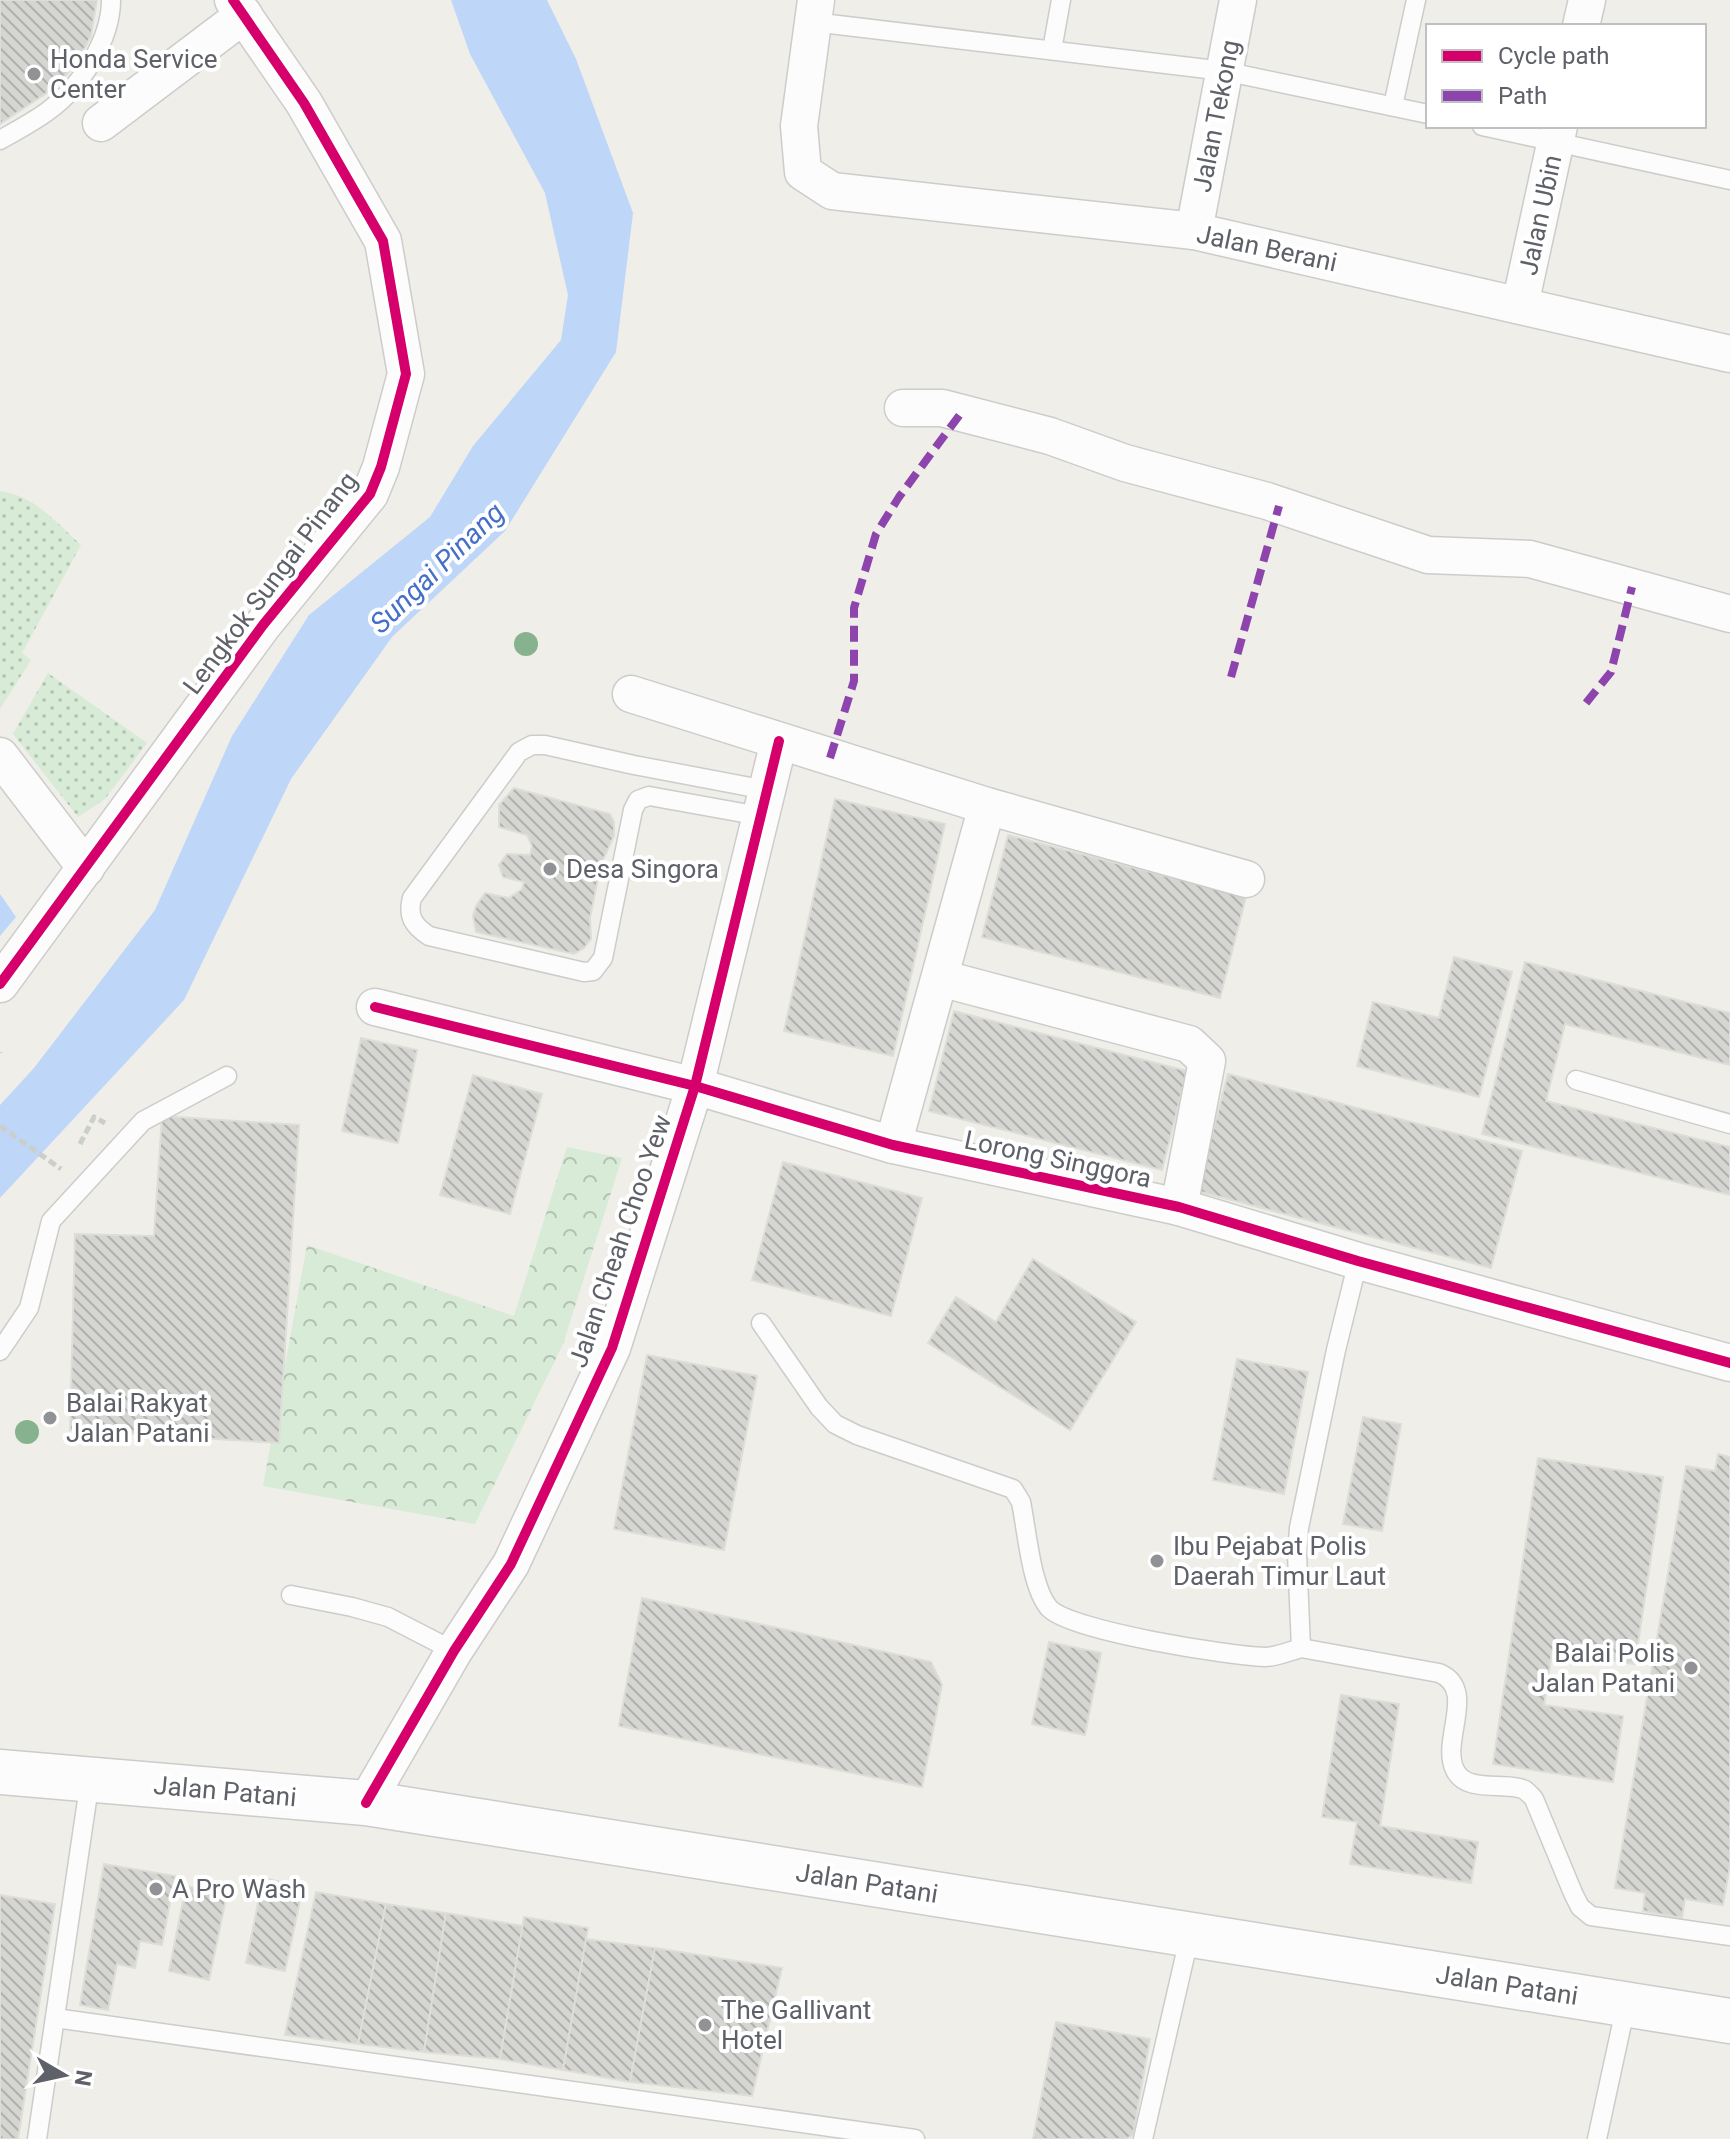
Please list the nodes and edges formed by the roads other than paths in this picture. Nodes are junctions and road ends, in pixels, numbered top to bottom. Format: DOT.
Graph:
graph roads {
  1 [pos="111,0"];
  2 [pos="1061,0"];
  3 [pos="1238,0"];
  4 [pos="1416,0"];
  5 [pos="1587,0"];
  6 [pos="238,8"];
  7 [pos="815,11"];
  8 [pos="1581,24"];
  9 [pos="1052,50"];
  10 [pos="1224,71"];
  11 [pos="1393,106"];
  12 [pos="1426,114"];
  13 [pos="101,123"];
  14 [pos="1501,128"];
  15 [pos="1558,134"];
  16 [pos="0,140"];
  17 [pos="1730,179"];
  18 [pos="1194,231"];
  19 [pos="1520,305"];
  20 [pos="1730,354"];
  21 [pos="903,408"];
  22 [pos="1730,614"];
  23 [pos="631,694"];
  24 [pos="779,741"];
  25 [pos="0,756"];
  26 [pos="763,803"];
  27 [pos="987,806"];
  28 [pos="86,868"];
  29 [pos="1246,879"];
  30 [pos="940,978"];
  31 [pos="0,984"];
  32 [pos="375,1007"];
  33 [pos="227,1076"];
  34 [pos="1576,1080"];
  35 [pos="695,1086"];
  36 [pos="1730,1124"];
  37 [pos="893,1145"];
  38 [pos="1179,1207"];
  39 [pos="1358,1261"];
  40 [pos="761,1323"];
  41 [pos="0,1351"];
  42 [pos="1730,1363"];
  43 [pos="291,1595"];
  44 [pos="1301,1648"];
  45 [pos="454,1651"];
  46 [pos="0,1772"];
  47 [pos="90,1780"];
  48 [pos="366,1803"];
  49 [pos="1190,1934"];
  50 [pos="1730,1936"];
  51 [pos="1626,2004"];
  52 [pos="55,2018"];
  53 [pos="1730,2021"];
  54 [pos="37,2139"];
  55 [pos="915,2139"];
  56 [pos="1143,2139"];
  57 [pos="1597,2139"];
  1 -- 16 [label="lane"];
  2 -- 9 [label="lane"];
  3 -- 10 [label="street, Jalan Tekong"];
  4 -- 11 [label="lane"];
  5 -- 8 [label="street"];
  6 -- 13 [label="street"];
  6 -- 28 [label="street, Lengkok Sungai Pinang"];
  7 -- 9 [label="lane"];
  7 -- 18 [label="street, Jalan Berani"];
  9 -- 10 [label="lane"];
  10 -- 11 [label="lane"];
  10 -- 18 [label="street, Jalan Tekong"];
  11 -- 12 [label="lane"];
  14 -- 15 [label="lane"];
  15 -- 17 [label="lane"];
  15 -- 19 [label="street, Jalan Ubin"];
  18 -- 19 [label="street, Jalan Berani"];
  19 -- 20 [label="street, Jalan Berani"];
  21 -- 22 [label="street"];
  23 -- 24 [label="street"];
  24 -- 26 [label="street, Jalan Cheah Choo Yew"];
  24 -- 27 [label="street"];
  25 -- 28 [label="street"];
  26 -- 26 [label="lane"];
  26 -- 35 [label="street, Jalan Cheah Choo Yew"];
  27 -- 29 [label="street"];
  27 -- 30 [label="street"];
  28 -- 31 [label="street, Lengkok Sungai Pinang"];
  30 -- 37 [label="street"];
  30 -- 38 [label="street"];
  32 -- 35 [label="street, Lorong Singgora"];
  33 -- 41 [label="lane"];
  34 -- 36 [label="lane"];
  35 -- 37 [label="street, Lorong Singgora"];
  35 -- 45 [label="street, Jalan Cheah Choo Yew"];
  37 -- 38 [label="street, Lorong Singgora"];
  38 -- 39 [label="street, Lorong Singgora"];
  39 -- 42 [label="street, Lorong Singgora"];
  39 -- 44 [label="lane"];
  40 -- 44 [label="lane"];
  43 -- 45 [label="lane"];
  44 -- 50 [label="lane"];
  45 -- 48 [label="street, Jalan Cheah Choo Yew"];
  46 -- 47 [label="main road, Jalan Patani"];
  47 -- 48 [label="main road, Jalan Patani"];
  47 -- 52 [label="lane"];
  48 -- 49 [label="main road, Jalan Patani"];
  49 -- 51 [label="main road, Jalan Patani"];
  49 -- 56 [label="lane"];
  51 -- 53 [label="main road, Jalan Patani"];
  51 -- 57 [label="lane"];
  52 -- 54 [label="lane"];
  52 -- 55 [label="lane"];
}
